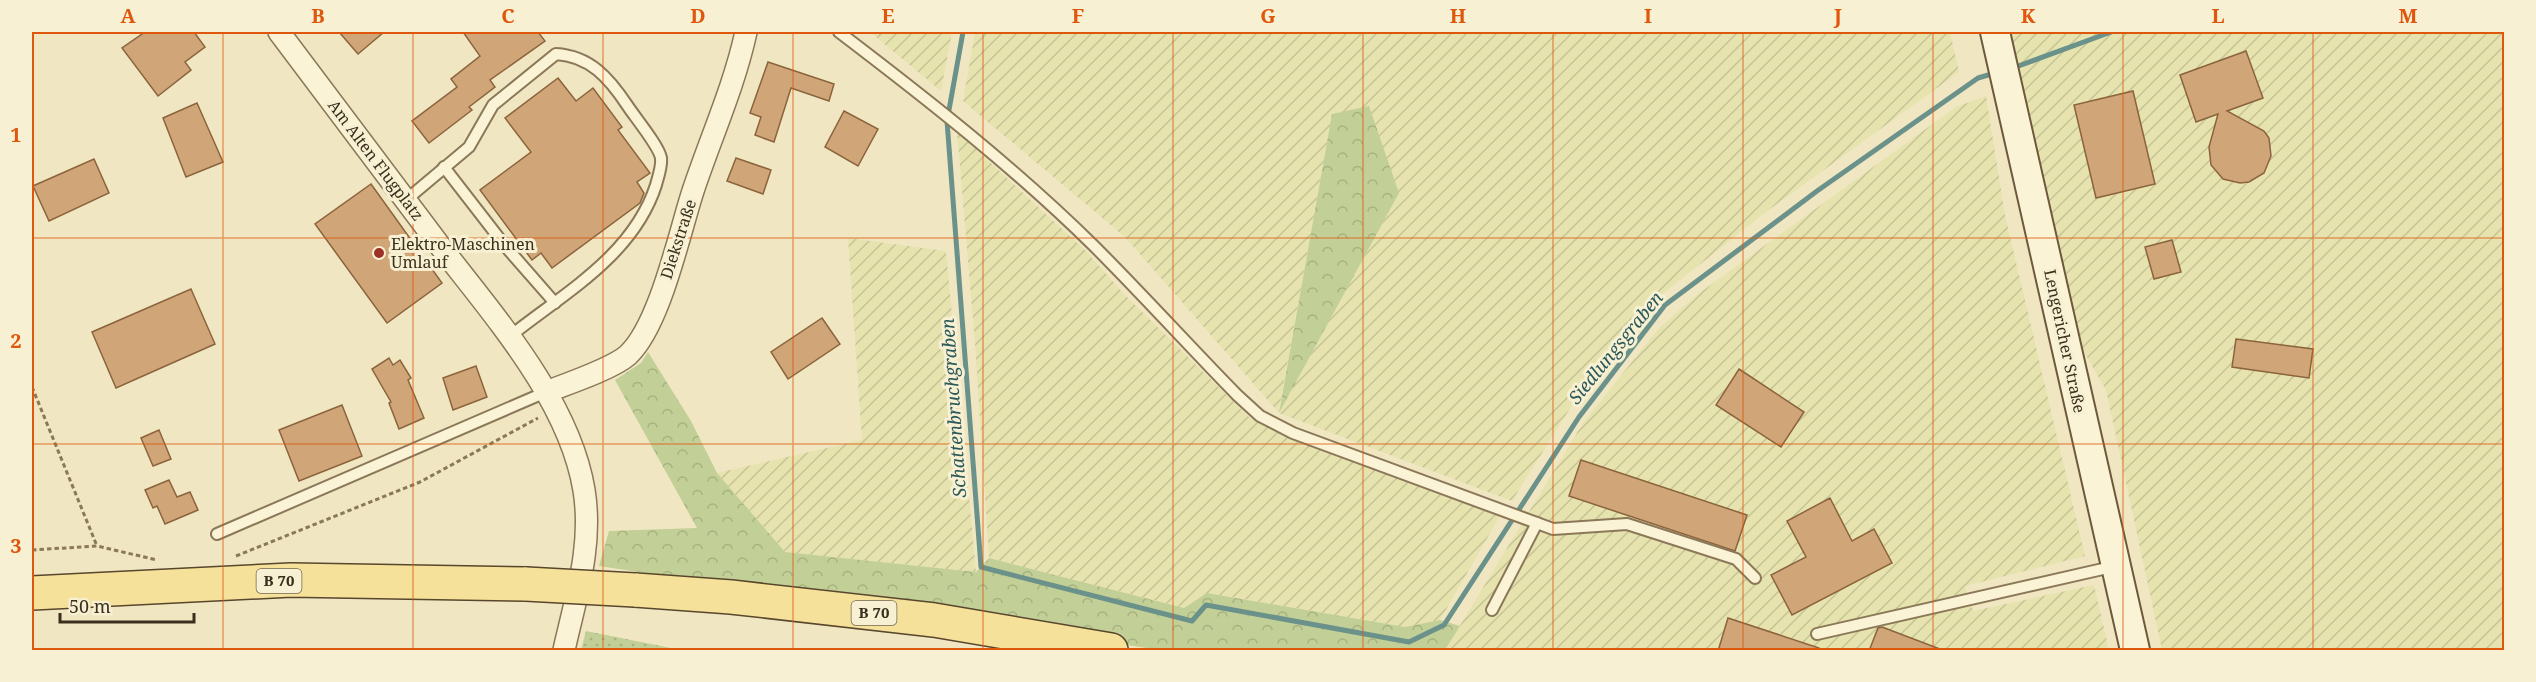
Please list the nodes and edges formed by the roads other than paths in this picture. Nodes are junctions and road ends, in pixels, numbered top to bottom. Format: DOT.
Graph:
graph roads {
  1 [pos="279,32"];
  2 [pos="746,32"];
  3 [pos="839,32"];
  4 [pos="1997,43"];
  5 [pos="444,167"];
  6 [pos="405,200"];
  7 [pos="555,303"];
  8 [pos="509,337"];
  9 [pos="546,392"];
  10 [pos="1533,521"];
  11 [pos="217,534"];
  12 [pos="2116,566"];
  13 [pos="1755,578"];
  14 [pos="32,593"];
  15 [pos="1492,610"];
  16 [pos="1816,634"];
  17 [pos="564,651"];
  18 [pos="1111,651"];
  19 [pos="2135,651"];
  1 -- 6 [label="street, Am Alten Flugplatz"];
  2 -- 9 [label="street, Diekstraße"];
  3 -- 10 [label="lane"];
  4 -- 12 [label="main road, Lengericher Straße"];
  5 -- 6 [label="lane"];
  5 -- 7 [label="lane"];
  5 -- 7 [label="lane"];
  6 -- 8 [label="street, Am Alten Flugplatz"];
  7 -- 8 [label="lane"];
  8 -- 9 [label="street, Am Alten Flugplatz"];
  9 -- 11 [label="lane"];
  9 -- 17 [label="street, Am Alten Flugplatz"];
  10 -- 13 [label="lane"];
  10 -- 15 [label="lane"];
  12 -- 16 [label="lane"];
  12 -- 19 [label="main road, Lengericher Straße"];
  14 -- 18 [label="main road, B 70, bridge"];
}
